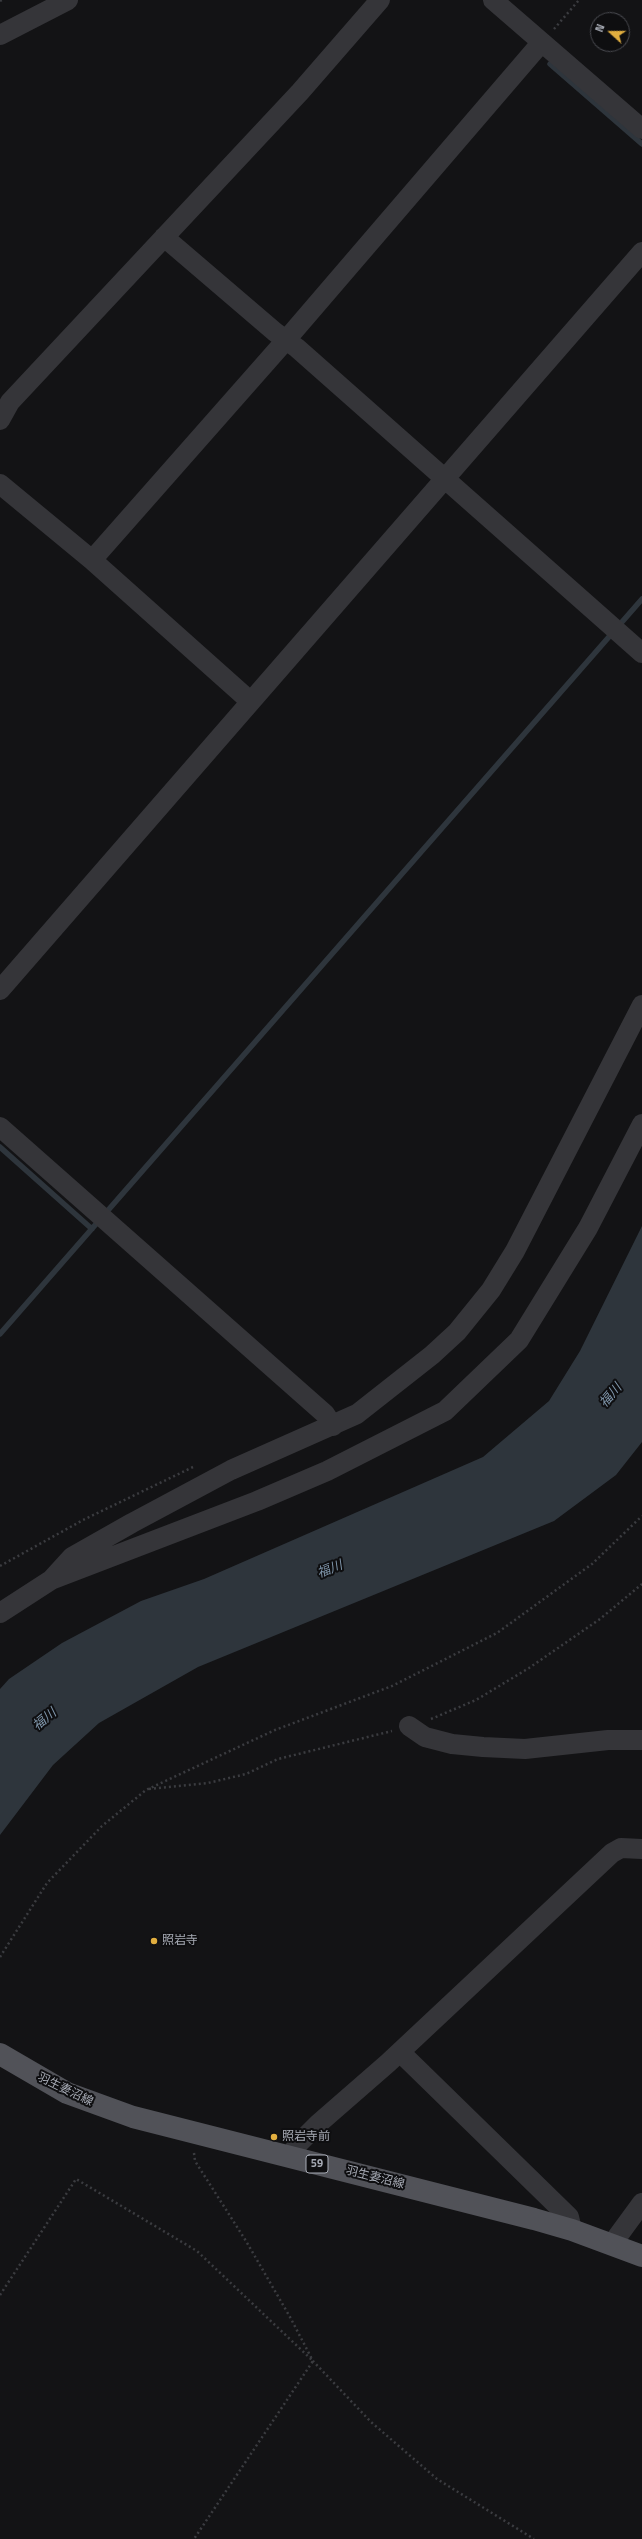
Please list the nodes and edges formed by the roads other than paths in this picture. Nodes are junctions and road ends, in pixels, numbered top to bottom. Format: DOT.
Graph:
graph roads {
  1 [pos="68,0"];
  2 [pos="380,0"];
  3 [pos="493,0"];
  4 [pos="0,35"];
  5 [pos="541,42"];
  6 [pos="642,129"];
  7 [pos="164,237"];
  8 [pos="642,252"];
  9 [pos="286,340"];
  10 [pos="0,420"];
  11 [pos="446,479"];
  12 [pos="0,484"];
  13 [pos="92,560"];
  14 [pos="642,653"];
  15 [pos="250,701"];
  16 [pos="0,990"];
  17 [pos="642,1005"];
  18 [pos="642,1124"];
  19 [pos="0,1127"];
  20 [pos="333,1426"];
  21 [pos="51,1580"];
  22 [pos="0,1613"];
  23 [pos="409,1726"];
  24 [pos="642,1740"];
  25 [pos="642,1849"];
  26 [pos="400,2052"];
  27 [pos="0,2054"];
  28 [pos="289,2157"];
  29 [pos="642,2203"];
  30 [pos="572,2230"];
  31 [pos="612,2244"];
  32 [pos="642,2256"];
  1 -- 4 [label="street"];
  2 -- 7 [label="street"];
  3 -- 5 [label="street"];
  5 -- 6 [label="street"];
  5 -- 9 [label="street"];
  7 -- 9 [label="street"];
  7 -- 10 [label="street"];
  8 -- 11 [label="street"];
  9 -- 11 [label="street"];
  9 -- 13 [label="street"];
  11 -- 14 [label="street"];
  11 -- 15 [label="street"];
  12 -- 13 [label="street"];
  13 -- 15 [label="street"];
  15 -- 16 [label="street"];
  17 -- 20 [label="street"];
  18 -- 21 [label="street"];
  19 -- 20 [label="street"];
  20 -- 21 [label="street"];
  21 -- 22 [label="street"];
  23 -- 24 [label="street"];
  25 -- 26 [label="street"];
  26 -- 28 [label="street"];
  26 -- 30 [label="street"];
  27 -- 28 [label="main road, 羽生妻沼線 / 59"];
  28 -- 30 [label="main road, 羽生妻沼線 / 59"];
  29 -- 31 [label="street"];
  30 -- 31 [label="main road, 羽生妻沼線 / 59"];
  31 -- 32 [label="main road, 羽生妻沼線 / 59"];
}
